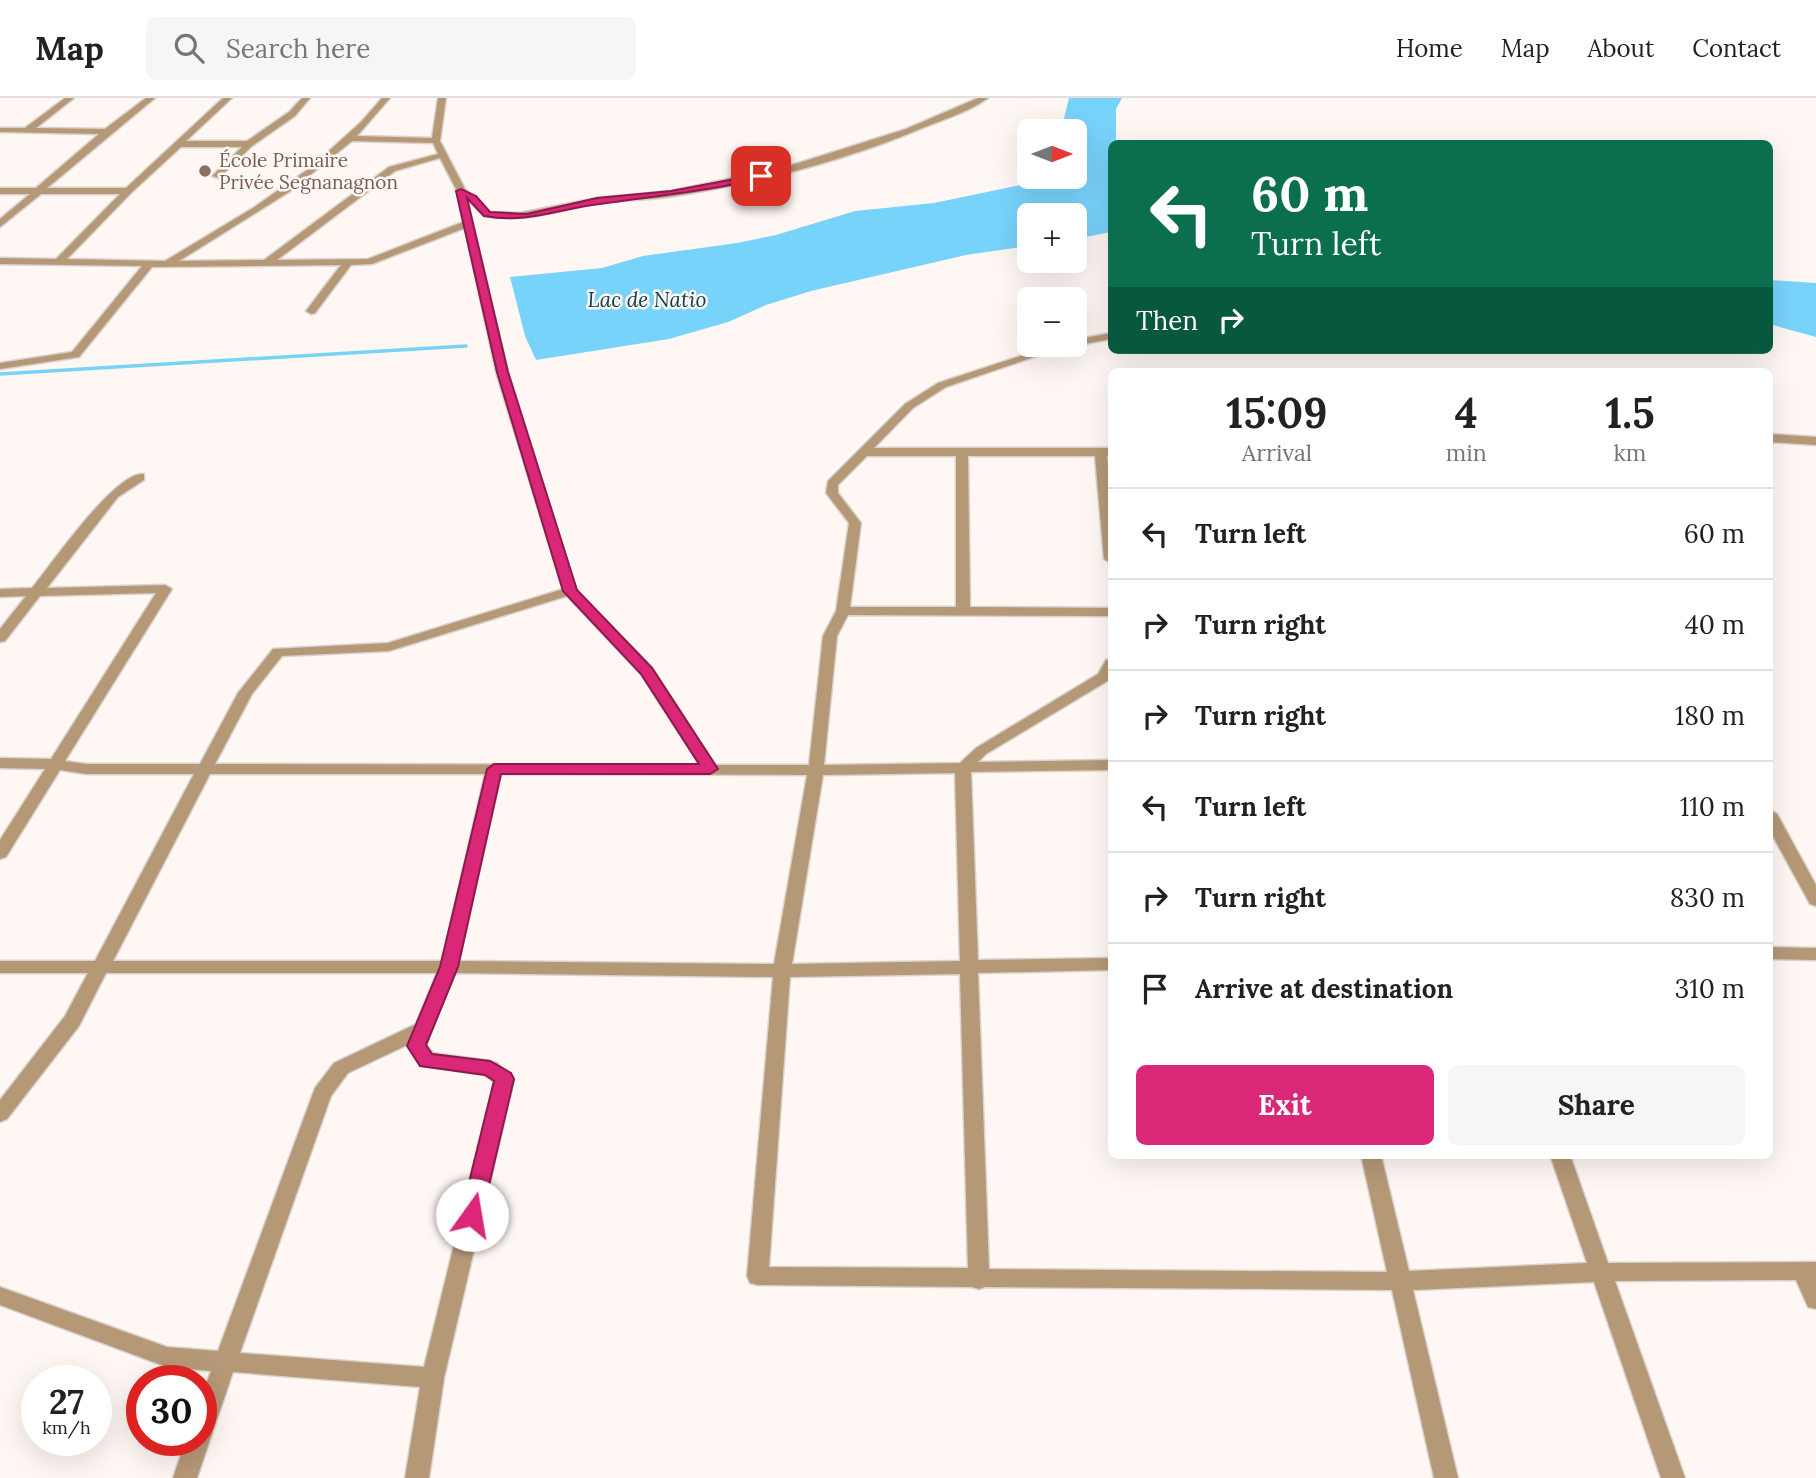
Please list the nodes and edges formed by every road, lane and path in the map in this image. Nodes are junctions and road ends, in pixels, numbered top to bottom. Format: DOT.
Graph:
graph roads {
  1 [pos="70,98"];
  2 [pos="151,98"];
  3 [pos="228,98"];
  4 [pos="306,98"];
  5 [pos="386,98"];
  6 [pos="442,98"];
  7 [pos="984,98"];
  8 [pos="0,130"];
  9 [pos="29,130"];
  10 [pos="107,132"];
  11 [pos="349,138"];
  12 [pos="436,141"];
  13 [pos="178,144"];
  14 [pos="249,144"];
  15 [pos="443,155"];
  16 [pos="216,176"];
  17 [pos="0,191"];
  18 [pos="37,191"];
  19 [pos="128,191"];
  20 [pos="461,191"];
  21 [pos="468,223"];
  22 [pos="0,224"];
  23 [pos="0,261"];
  24 [pos="59,262"];
  25 [pos="150,263"];
  26 [pos="167,264"];
  27 [pos="265,264"];
  28 [pos="347,264"];
  29 [pos="311,311"];
  30 [pos="1108,336"];
  31 [pos="1087,340"];
  32 [pos="1027,357"];
  33 [pos="0,366"];
  34 [pos="1773,438"];
  35 [pos="1816,441"];
  36 [pos="866,452"];
  37 [pos="962,452"];
  38 [pos="1106,452"];
  39 [pos="139,477"];
  40 [pos="1108,495"];
  41 [pos="570,591"];
  42 [pos="0,593"];
  43 [pos="34,593"];
  44 [pos="842,611"];
  45 [pos="963,611"];
  46 [pos="1108,612"];
  47 [pos="0,638"];
  48 [pos="1108,669"];
  49 [pos="0,763"];
  50 [pos="53,764"];
  51 [pos="1108,765"];
  52 [pos="963,768"];
  53 [pos="205,769"];
  54 [pos="494,769"];
  55 [pos="710,769"];
  56 [pos="816,770"];
  57 [pos="1773,821"];
  58 [pos="0,853"];
  59 [pos="1816,900"];
  60 [pos="1773,953"];
  61 [pos="1816,954"];
  62 [pos="1108,964"];
  63 [pos="0,967"];
  64 [pos="99,967"];
  65 [pos="449,967"];
  66 [pos="970,969"];
  67 [pos="782,971"];
  68 [pos="423,1030"];
  69 [pos="0,1114"];
  70 [pos="1372,1159"];
  71 [pos="1561,1159"];
  72 [pos="1809,1271"];
  73 [pos="1600,1272"];
  74 [pos="979,1280"];
  75 [pos="1400,1281"];
  76 [pos="0,1296"];
  77 [pos="1816,1300"];
  78 [pos="225,1362"];
  79 [pos="433,1378"];
  80 [pos="217,1385"];
  81 [pos="193,1456"];
  82 [pos="185,1478"];
  83 [pos="416,1478"];
  84 [pos="1446,1478"];
  85 [pos="1673,1478"];
  1 -- 9 [label="street"];
  2 -- 10 [label="street"];
  3 -- 13 [label="street"];
  4 -- 14 [label="street"];
  5 -- 11 [label="street"];
  6 -- 12 [label="street"];
  7 -- 20 [label="street"];
  8 -- 9 [label="street"];
  9 -- 10 [label="street"];
  10 -- 18 [label="street"];
  11 -- 12 [label="street"];
  11 -- 26 [label="street"];
  12 -- 15 [label="street"];
  13 -- 14 [label="street"];
  13 -- 19 [label="street"];
  14 -- 16 [label="street"];
  15 -- 20 [label="street"];
  15 -- 27 [label="street"];
  17 -- 18 [label="street"];
  18 -- 19 [label="street"];
  18 -- 22 [label="street"];
  19 -- 24 [label="street"];
  20 -- 21 [label="street"];
  21 -- 28 [label="street"];
  21 -- 41 [label="street"];
  23 -- 24 [label="street"];
  24 -- 25 [label="street"];
  25 -- 26 [label="street"];
  25 -- 33 [label="street"];
  26 -- 27 [label="street"];
  27 -- 28 [label="street"];
  28 -- 29 [label="street"];
  30 -- 31 [label="street"];
  32 -- 36 [label="street"];
  34 -- 35 [label="street"];
  36 -- 37 [label="street"];
  36 -- 44 [label="street"];
  37 -- 38 [label="street"];
  37 -- 45 [label="street"];
  38 -- 40 [label="street"];
  39 -- 43 [label="street"];
  41 -- 53 [label="street"];
  41 -- 55 [label="street"];
  42 -- 43 [label="street"];
  43 -- 47 [label="street"];
  43 -- 50 [label="street"];
  44 -- 45 [label="street"];
  44 -- 56 [label="street"];
  45 -- 46 [label="street"];
  48 -- 52 [label="street"];
  49 -- 50 [label="street"];
  50 -- 53 [label="street"];
  50 -- 58 [label="street"];
  51 -- 52 [label="street"];
  52 -- 56 [label="street"];
  52 -- 66 [label="street"];
  53 -- 54 [label="street"];
  53 -- 64 [label="street"];
  54 -- 55 [label="street"];
  54 -- 65 [label="street"];
  55 -- 56 [label="street"];
  56 -- 67 [label="street"];
  57 -- 59 [label="street"];
  60 -- 61 [label="street"];
  62 -- 66 [label="street"];
  63 -- 64 [label="street"];
  64 -- 65 [label="street"];
  64 -- 69 [label="street"];
  65 -- 67 [label="street"];
  65 -- 68 [label="street"];
  66 -- 67 [label="street"];
  66 -- 74 [label="street"];
  67 -- 74 [label="street"];
  68 -- 78 [label="street"];
  68 -- 79 [label="street"];
  70 -- 75 [label="street"];
  71 -- 73 [label="street"];
  72 -- 73 [label="street"];
  72 -- 77 [label="street"];
  73 -- 75 [label="street"];
  73 -- 85 [label="street"];
  74 -- 75 [label="street"];
  75 -- 84 [label="street"];
  76 -- 78 [label="street"];
  78 -- 79 [label="street"];
  78 -- 80 [label="street"];
  79 -- 83 [label="street"];
  81 -- 82 [label="street"];
}
